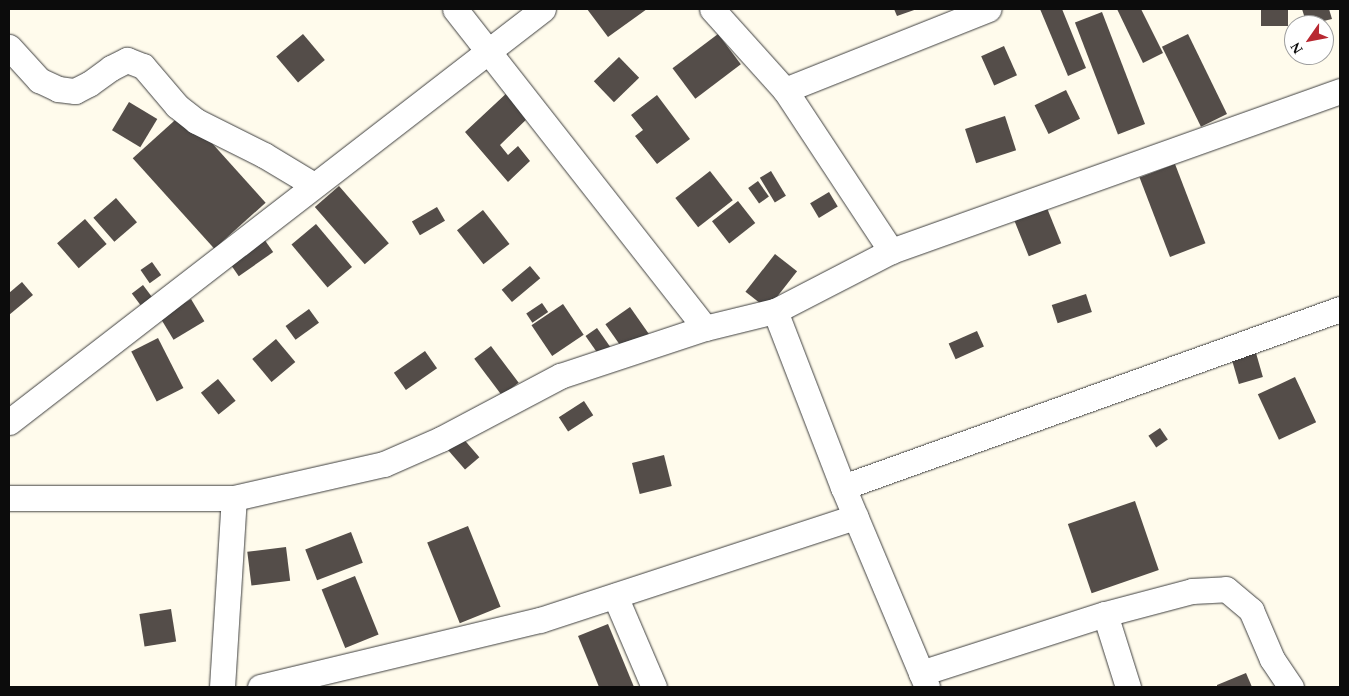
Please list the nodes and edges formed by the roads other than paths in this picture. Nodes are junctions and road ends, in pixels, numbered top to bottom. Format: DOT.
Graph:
graph roads {
  1 [pos="455,9"];
  2 [pos="543,9"];
  3 [pos="712,9"];
  4 [pos="989,9"];
  5 [pos="9,47"];
  6 [pos="488,49"];
  7 [pos="785,90"];
  8 [pos="1340,91"];
  9 [pos="314,185"];
  10 [pos="891,251"];
  11 [pos="1340,309"];
  12 [pos="775,311"];
  13 [pos="705,328"];
  14 [pos="9,422"];
  15 [pos="843,487"];
  16 [pos="9,498"];
  17 [pos="234,498"];
  18 [pos="856,517"];
  19 [pos="614,596"];
  20 [pos="1104,614"];
  21 [pos="924,680"];
  22 [pos="222,687"];
  23 [pos="260,687"];
  24 [pos="654,687"];
  25 [pos="1128,687"];
  26 [pos="1291,687"];
  1 -- 6 [label="street"];
  2 -- 6 [label="street"];
  3 -- 7 [label="street"];
  4 -- 7 [label="street"];
  5 -- 9 [label="street"];
  6 -- 9 [label="street"];
  6 -- 13 [label="street"];
  7 -- 10 [label="street"];
  8 -- 10 [label="street"];
  9 -- 14 [label="street"];
  10 -- 12 [label="street"];
  11 -- 15 [label="street"];
  12 -- 13 [label="street"];
  12 -- 15 [label="street"];
  13 -- 17 [label="street"];
  15 -- 18 [label="street"];
  16 -- 17 [label="street"];
  17 -- 22 [label="street"];
  18 -- 19 [label="street"];
  18 -- 21 [label="street"];
  19 -- 23 [label="street"];
  19 -- 24 [label="street"];
  20 -- 21 [label="street"];
  20 -- 25 [label="street"];
  20 -- 26 [label="street"];
}
